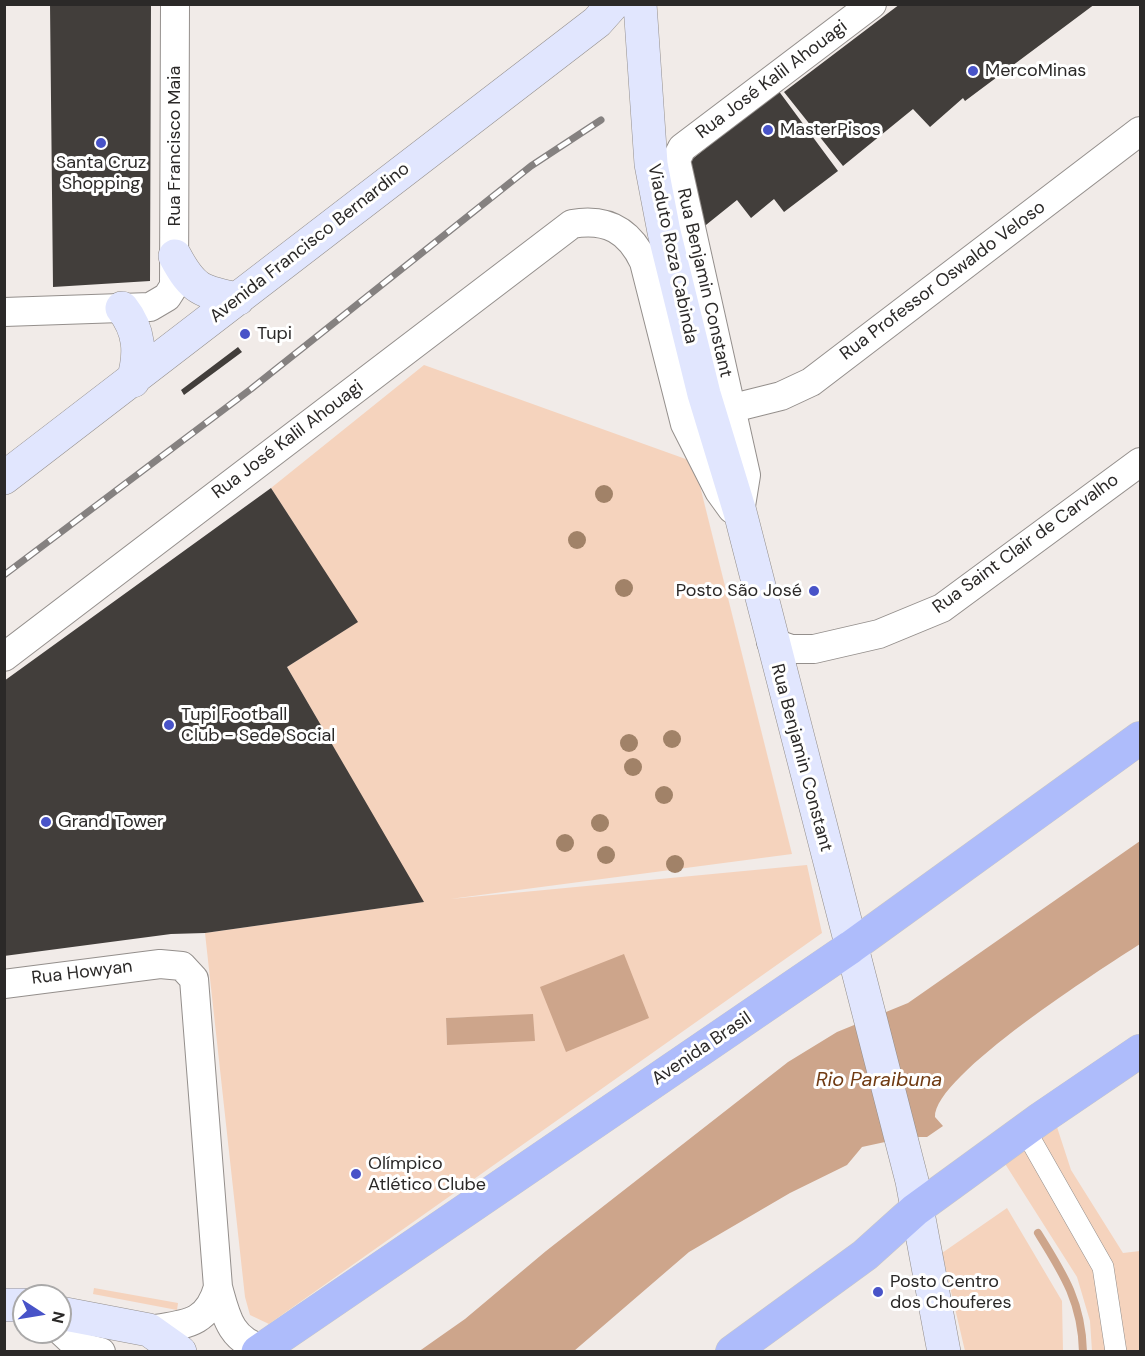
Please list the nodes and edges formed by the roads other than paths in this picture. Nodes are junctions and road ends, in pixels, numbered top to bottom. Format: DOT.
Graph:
graph roads {
  1 [pos="175,4"];
  2 [pos="613,4"];
  3 [pos="872,4"];
  4 [pos="643,14"];
  5 [pos="1140,131"];
  6 [pos="676,160"];
  7 [pos="572,224"];
  8 [pos="175,271"];
  9 [pos="238,299"];
  10 [pos="122,308"];
  11 [pos="4,312"];
  12 [pos="133,381"];
  13 [pos="704,394"];
  14 [pos="733,408"];
  15 [pos="1140,462"];
  16 [pos="4,478"];
  17 [pos="741,518"];
  18 [pos="771,642"];
  19 [pos="4,657"];
  20 [pos="1140,738"];
  21 [pos="851,947"];
  22 [pos="4,984"];
  23 [pos="1140,1051"];
  24 [pos="1025,1130"];
  25 [pos="914,1195"];
  26 [pos="218,1287"];
  27 [pos="72,1315"];
  28 [pos="149,1330"];
  29 [pos="72,1341"];
  30 [pos="261,1350"];
  31 [pos="101,1352"];
  32 [pos="180,1352"];
  33 [pos="732,1352"];
  34 [pos="944,1352"];
  35 [pos="1116,1352"];
  1 -- 8 [label="street, Rua Francisco Maia"];
  2 -- 9 [label="main road, Avenida Francisco Bernardino"];
  3 -- 6 [label="street, Rua José Kalil Ahouagi"];
  4 -- 13 [label="main road, Viaduto Roza Cabinda"];
  5 -- 14 [label="street, Rua Professor Oswaldo Veloso"];
  6 -- 14 [label="street, Rua Benjamin Constant"];
  7 -- 17 [label="street, Rua Benjamin Constant"];
  7 -- 19 [label="street, Rua José Kalil Ahouagi"];
  8 -- 9 [label="main road"];
  8 -- 10 [label="street"];
  9 -- 12 [label="main road, Avenida Francisco Bernardino"];
  10 -- 11 [label="street"];
  10 -- 12 [label="main road"];
  12 -- 16 [label="main road, Avenida Francisco Bernardino"];
  13 -- 17 [label="main road, Rua Benjamin Constant"];
  14 -- 17 [label="street, Rua Benjamin Constant"];
  15 -- 18 [label="street, Rua Saint Clair de Carvalho"];
  17 -- 18 [label="main road, Rua Benjamin Constant"];
  18 -- 21 [label="main road, Rua Benjamin Constant"];
  20 -- 21 [label="highway, Avenida Brasil"];
  21 -- 25 [label="main road, Rua Benjamin Constant"];
  21 -- 30 [label="highway, Avenida Brasil"];
  22 -- 26 [label="street, Rua Howyan"];
  23 -- 24 [label="highway"];
  24 -- 25 [label="highway"];
  24 -- 35 [label="street"];
  25 -- 33 [label="highway"];
  25 -- 34 [label="main road"];
  26 -- 28 [label="street"];
  26 -- 30 [label="street"];
  27 -- 28 [label="main road"];
  28 -- 32 [label="main road"];
  29 -- 31 [label="street"];
}
